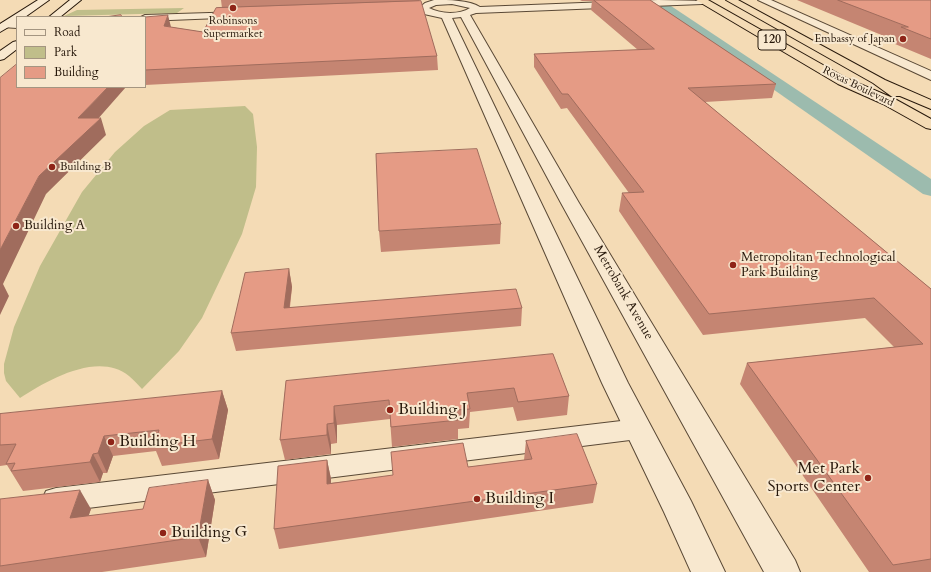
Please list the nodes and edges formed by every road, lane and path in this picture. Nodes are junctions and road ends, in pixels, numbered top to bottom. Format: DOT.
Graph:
graph roads {
  1 [pos="44,0"];
  2 [pos="76,0"];
  3 [pos="702,0"];
  4 [pos="731,0"];
  5 [pos="763,0"];
  6 [pos="634,1"];
  7 [pos="457,6"];
  8 [pos="791,12"];
  9 [pos="758,14"];
  10 [pos="250,15"];
  11 [pos="21,16"];
  12 [pos="55,16"];
  13 [pos="146,18"];
  14 [pos="16,45"];
  15 [pos="0,57"];
  16 [pos="925,70"];
  17 [pos="931,76"];
  18 [pos="878,80"];
  19 [pos="842,81"];
  20 [pos="931,105"];
  21 [pos="931,114"];
  22 [pos="931,125"];
  23 [pos="918,133"];
  24 [pos="638,429"];
  25 [pos="29,503"];
  26 [pos="708,572"];
  27 [pos="783,572"];
  1 -- 11 [label="street"];
  2 -- 12 [label="street"];
  3 -- 6 [label="street"];
  3 -- 19 [label="highway, Roxas Boulevard / 120"];
  4 -- 9 [label="highway, Roxas Boulevard / 120"];
  5 -- 8 [label="street"];
  6 -- 7 [label="street"];
  7 -- 7 [label="street"];
  7 -- 24 [label="street"];
  7 -- 27 [label="street, Metrobank Avenue"];
  8 -- 9 [label="highway"];
  8 -- 16 [label="street"];
  9 -- 18 [label="highway, Roxas Boulevard / 120"];
  10 -- 13 [label="street"];
  14 -- 15 [label="street"];
  16 -- 17 [label="street"];
  18 -- 20 [label="highway, 120"];
  18 -- 21 [label="highway, Roxas Boulevard / 120"];
  19 -- 22 [label="highway, Roxas Boulevard / 120"];
  19 -- 23 [label="highway, 120"];
  24 -- 25 [label="street"];
  24 -- 26 [label="street"];
}
